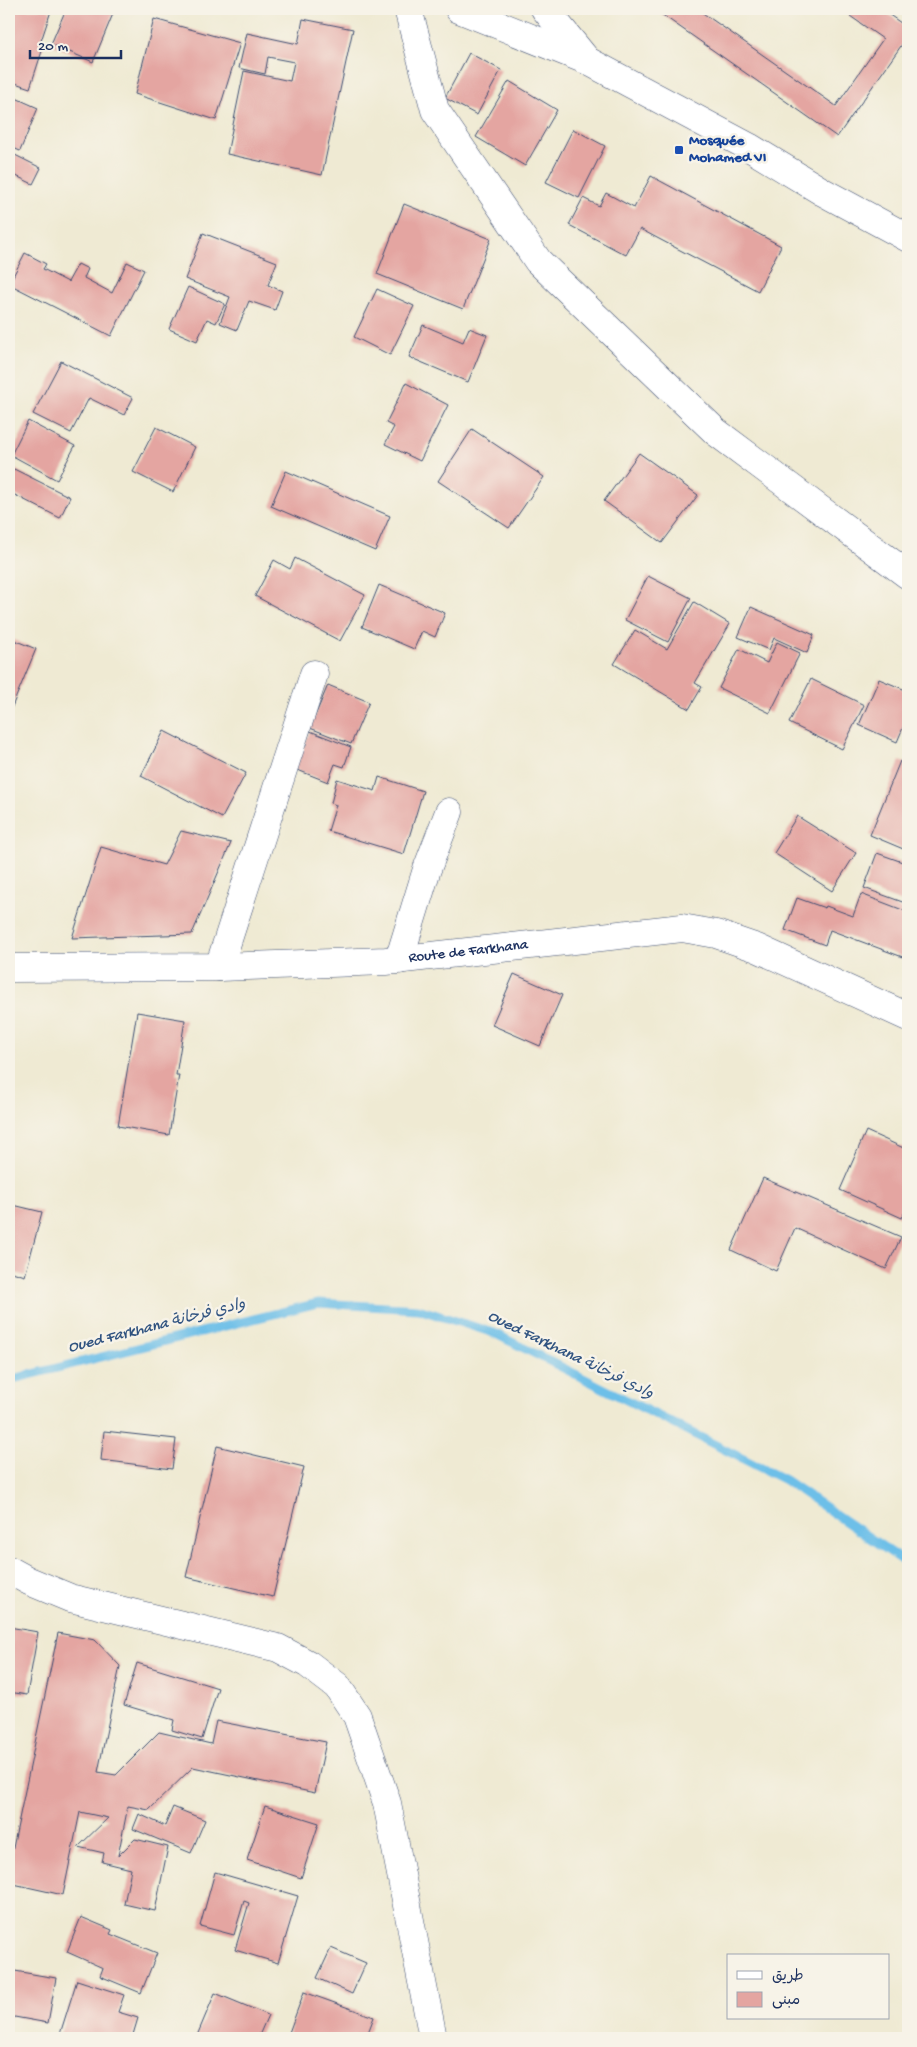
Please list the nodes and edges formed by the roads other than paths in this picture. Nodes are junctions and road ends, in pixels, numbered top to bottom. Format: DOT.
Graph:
graph roads {
  1 [pos="408,9"];
  2 [pos="459,9"];
  3 [pos="545,9"];
  4 [pos="586,60"];
  5 [pos="908,238"];
  6 [pos="908,575"];
  7 [pos="314,674"];
  8 [pos="449,812"];
  9 [pos="399,960"];
  10 [pos="219,967"];
  11 [pos="9,968"];
  12 [pos="908,1017"];
  13 [pos="9,1570"];
  14 [pos="433,2038"];
  1 -- 6 [label="street"];
  2 -- 4 [label="street"];
  3 -- 4 [label="street"];
  4 -- 5 [label="street"];
  7 -- 10 [label="street"];
  8 -- 9 [label="street"];
  9 -- 10 [label="street, Route de Farkhana"];
  9 -- 12 [label="street, Route de Farkhana"];
  10 -- 11 [label="street, Route de Farkhana"];
  13 -- 14 [label="street"];
}
